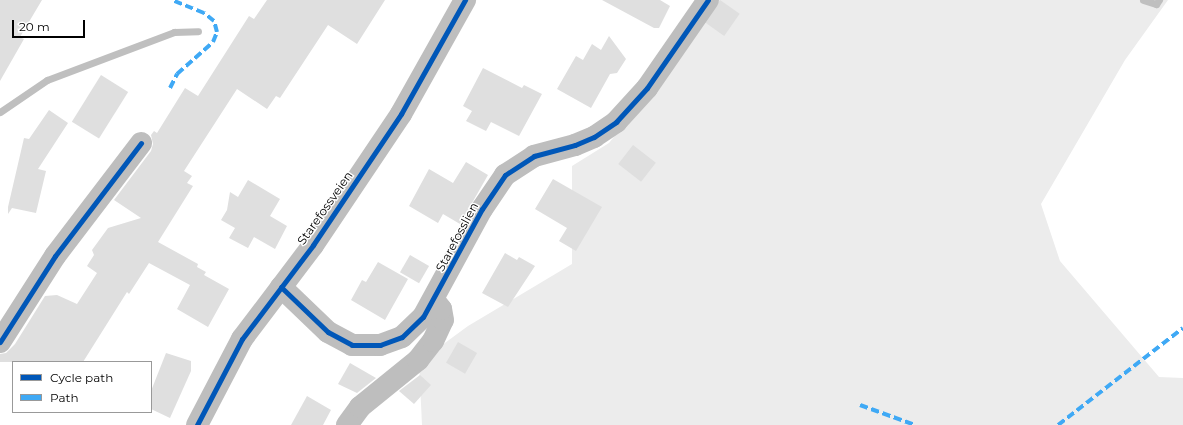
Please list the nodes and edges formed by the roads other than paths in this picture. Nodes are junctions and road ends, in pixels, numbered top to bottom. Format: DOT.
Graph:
graph roads {
  1 [pos="465,0"];
  2 [pos="708,0"];
  3 [pos="141,143"];
  4 [pos="281,287"];
  5 [pos="434,300"];
  6 [pos="0,342"];
  7 [pos="197,425"];
  8 [pos="347,425"];
  1 -- 4 [label="street, Starefossveien"];
  2 -- 5 [label="street, Starefosslien"];
  3 -- 6 [label="street"];
  4 -- 5 [label="street, Starefosslien"];
  4 -- 7 [label="street, Starefossveien"];
  5 -- 8 [label="street"];
}
